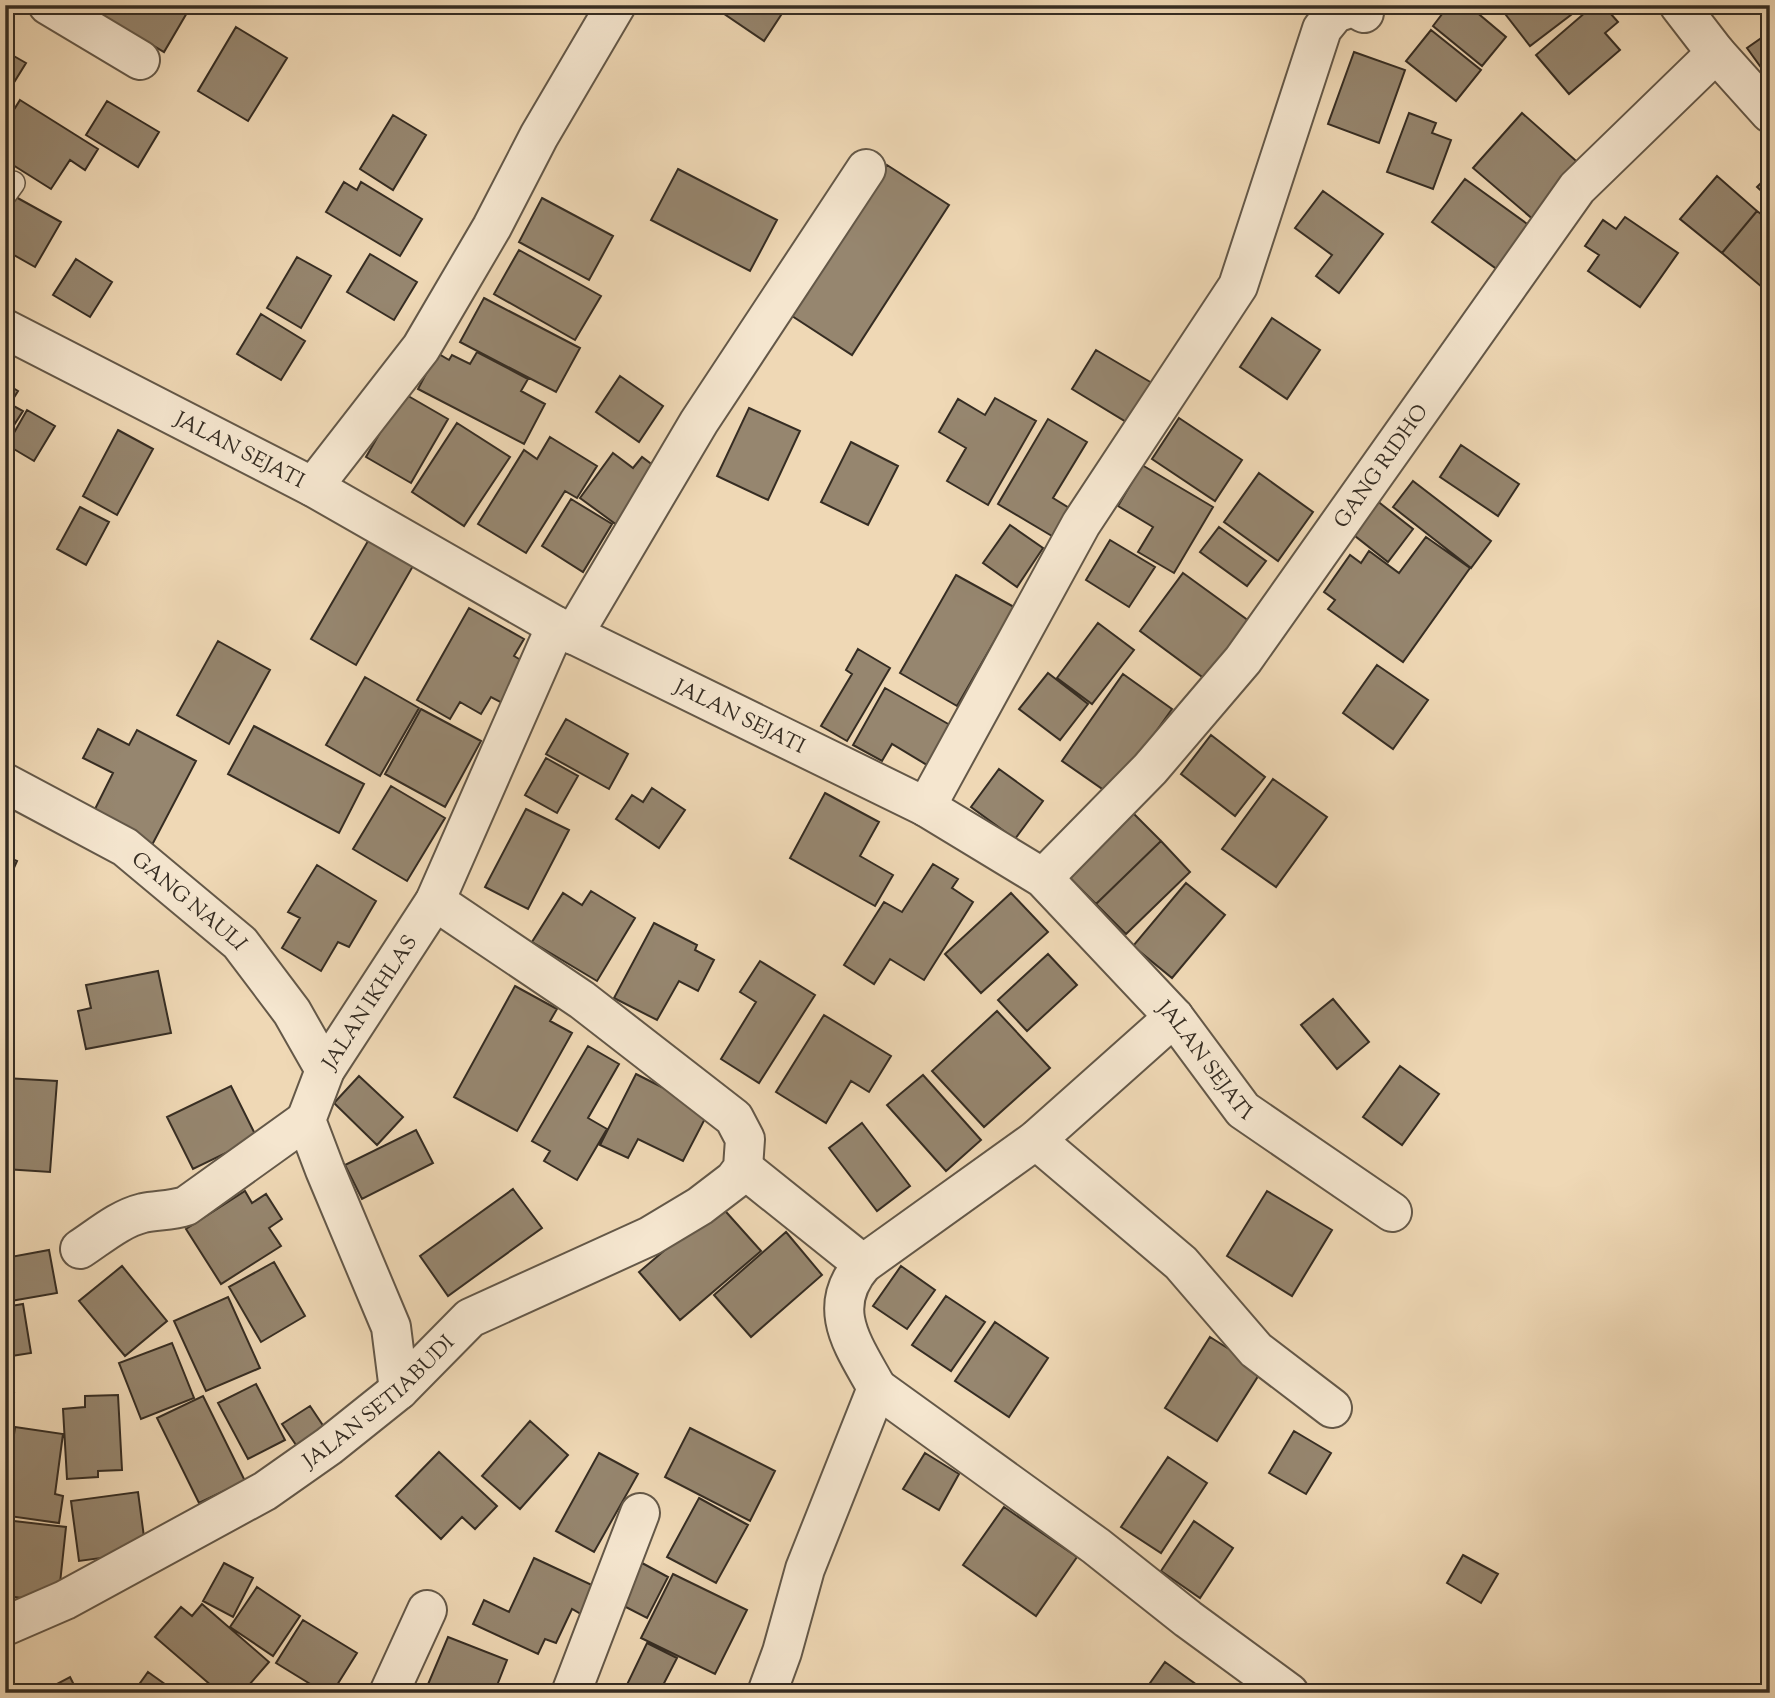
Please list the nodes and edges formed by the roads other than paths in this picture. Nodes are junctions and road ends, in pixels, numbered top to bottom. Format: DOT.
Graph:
graph roads {
  1 [pos="48,5"];
  2 [pos="616,5"];
  3 [pos="1679,5"];
  4 [pos="1364,13"];
  5 [pos="1716,53"];
  6 [pos="140,60"];
  7 [pos="1770,113"];
  8 [pos="866,169"];
  9 [pos="5,329"];
  10 [pos="313,487"];
  11 [pos="565,630"];
  12 [pos="5,783"];
  13 [pos="926,807"];
  14 [pos="1043,878"];
  15 [pos="435,901"];
  16 [pos="1174,1017"];
  17 [pos="325,1070"];
  18 [pos="306,1120"];
  19 [pos="1036,1140"];
  20 [pos="743,1168"];
  21 [pos="1392,1212"];
  22 [pos="80,1249"];
  23 [pos="863,1264"];
  24 [pos="877,1388"];
  25 [pos="399,1390"];
  26 [pos="1332,1408"];
  27 [pos="640,1513"];
  28 [pos="427,1610"];
  29 [pos="5,1626"];
  30 [pos="389,1693"];
  31 [pos="570,1693"];
  32 [pos="767,1693"];
  33 [pos="1289,1693"];
  1 -- 6 [label="street"];
  2 -- 10 [label="street"];
  3 -- 5 [label="street"];
  4 -- 13 [label="street"];
  5 -- 7 [label="street"];
  5 -- 14 [label="street, GANG RIDHO"];
  8 -- 11 [label="street, JALAN IKHLAS"];
  9 -- 10 [label="street, JALAN SEJATI"];
  10 -- 11 [label="street, JALAN SEJATI"];
  11 -- 13 [label="street, JALAN SEJATI"];
  11 -- 15 [label="street, JALAN IKHLAS"];
  12 -- 17 [label="street, GANG NAULI"];
  13 -- 14 [label="street, JALAN SEJATI"];
  14 -- 16 [label="street, JALAN SEJATI"];
  15 -- 17 [label="street, JALAN IKHLAS"];
  15 -- 20 [label="street"];
  16 -- 19 [label="street"];
  16 -- 21 [label="street, JALAN SEJATI"];
  17 -- 18 [label="street, JALAN IKHLAS"];
  18 -- 22 [label="street"];
  18 -- 25 [label="street"];
  19 -- 23 [label="street"];
  19 -- 26 [label="street"];
  20 -- 23 [label="street"];
  20 -- 25 [label="street, JALAN SETIABUDI"];
  23 -- 24 [label="street"];
  24 -- 32 [label="street"];
  24 -- 33 [label="street"];
  25 -- 29 [label="street, JALAN SETIABUDI"];
  27 -- 31 [label="street"];
  28 -- 30 [label="street"];
}
